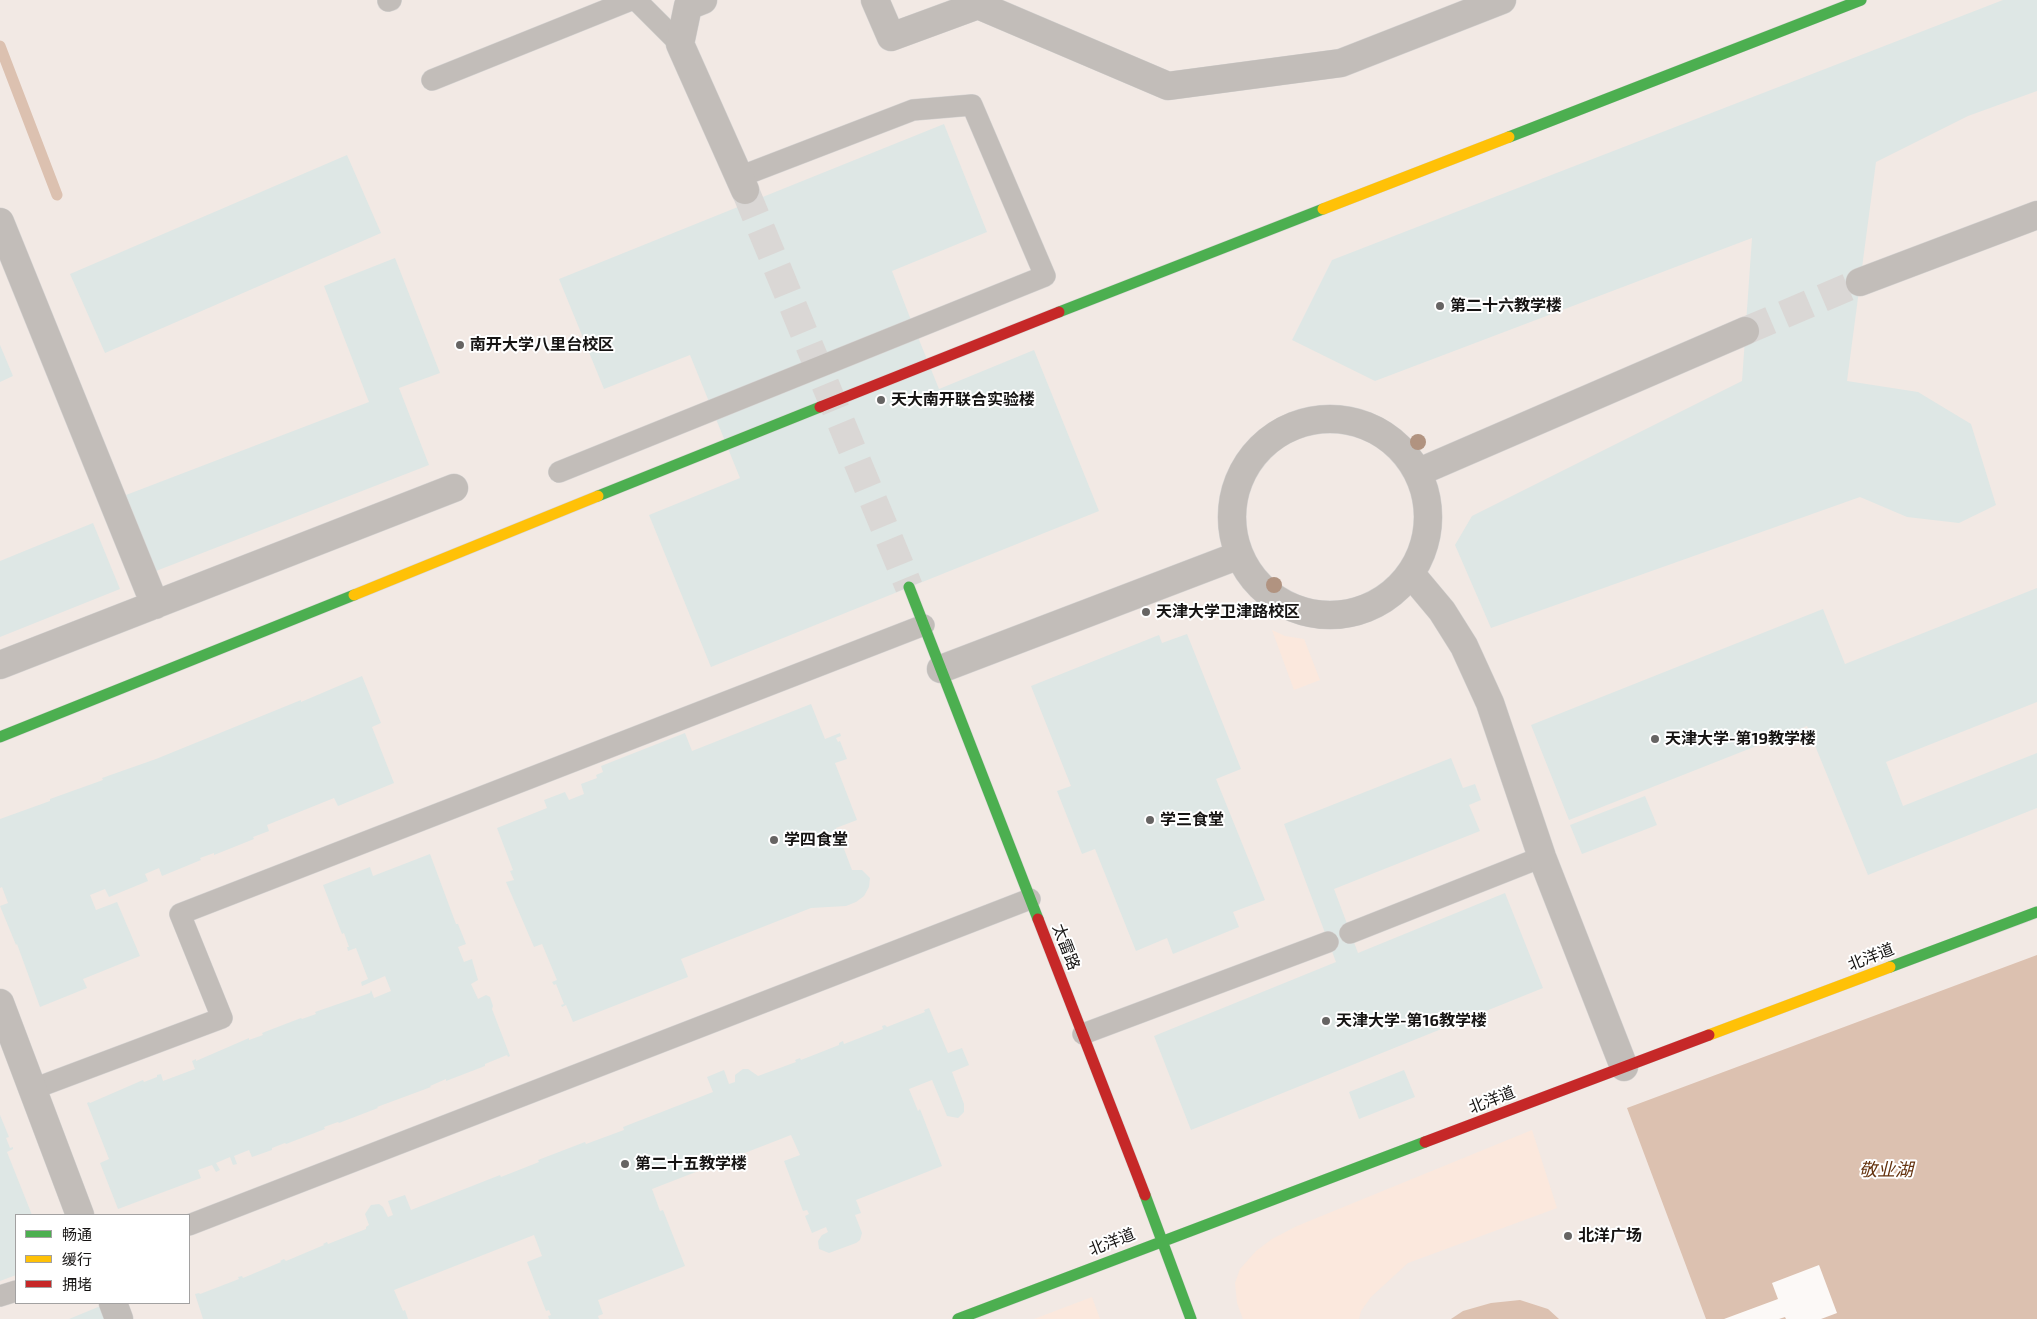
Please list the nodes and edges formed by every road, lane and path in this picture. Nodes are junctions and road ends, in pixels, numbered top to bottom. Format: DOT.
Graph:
graph roads {
  1 [pos="632,0"];
  2 [pos="636,0"];
  3 [pos="702,0"];
  4 [pos="875,0"];
  5 [pos="1502,0"];
  6 [pos="1861,0"];
  7 [pos="977,2"];
  8 [pos="680,44"];
  9 [pos="432,80"];
  10 [pos="742,183"];
  11 [pos="2037,215"];
  12 [pos="0,222"];
  13 [pos="1860,282"];
  14 [pos="1745,331"];
  15 [pos="560,472"];
  16 [pos="1419,472"];
  17 [pos="454,488"];
  18 [pos="1237,556"];
  19 [pos="1411,574"];
  20 [pos="909,587"];
  21 [pos="155,605"];
  22 [pos="924,625"];
  23 [pos="0,665"];
  24 [pos="941,669"];
  25 [pos="0,737"];
  26 [pos="1542,858"];
  27 [pos="1030,899"];
  28 [pos="2037,912"];
  29 [pos="1350,933"];
  30 [pos="1328,942"];
  31 [pos="0,1003"];
  32 [pos="1083,1034"];
  33 [pos="8,1044"];
  34 [pos="1624,1068"];
  35 [pos="33,1089"];
  36 [pos="80,1214"];
  37 [pos="190,1225"];
  38 [pos="1162,1240"];
  39 [pos="15,1290"];
  40 [pos="0,1296"];
  41 [pos="113,1304"];
  42 [pos="119,1319"];
  43 [pos="958,1319"];
  44 [pos="1190,1319"];
  1 -- 9 [label="lane"];
  2 -- 8 [label="lane"];
  3 -- 8 [label="street"];
  4 -- 7 [label="street"];
  5 -- 7 [label="street"];
  6 -- 25 [label="street"];
  8 -- 10 [label="street"];
  10 -- 15 [label="lane"];
  11 -- 13 [label="street"];
  12 -- 21 [label="street"];
  14 -- 16 [label="street"];
  16 -- 18 [label="street"];
  16 -- 19 [label="street"];
  17 -- 21 [label="street"];
  18 -- 19 [label="street"];
  18 -- 24 [label="street"];
  19 -- 26 [label="street"];
  20 -- 22 [label="street, 太雷路"];
  21 -- 23 [label="street"];
  22 -- 24 [label="street, 太雷路"];
  22 -- 35 [label="lane"];
  24 -- 27 [label="street, 太雷路"];
  26 -- 29 [label="lane"];
  26 -- 34 [label="street"];
  27 -- 32 [label="street, 太雷路"];
  27 -- 37 [label="lane"];
  28 -- 34 [label="street, 北洋道"];
  30 -- 32 [label="lane"];
  31 -- 33 [label="street"];
  32 -- 38 [label="street, 太雷路"];
  33 -- 35 [label="street"];
  34 -- 38 [label="street, 北洋道"];
  35 -- 36 [label="street"];
  38 -- 43 [label="street, 北洋道"];
  38 -- 44 [label="street, 太雷路"];
  39 -- 40 [label="lane"];
  41 -- 42 [label="street"];
}
